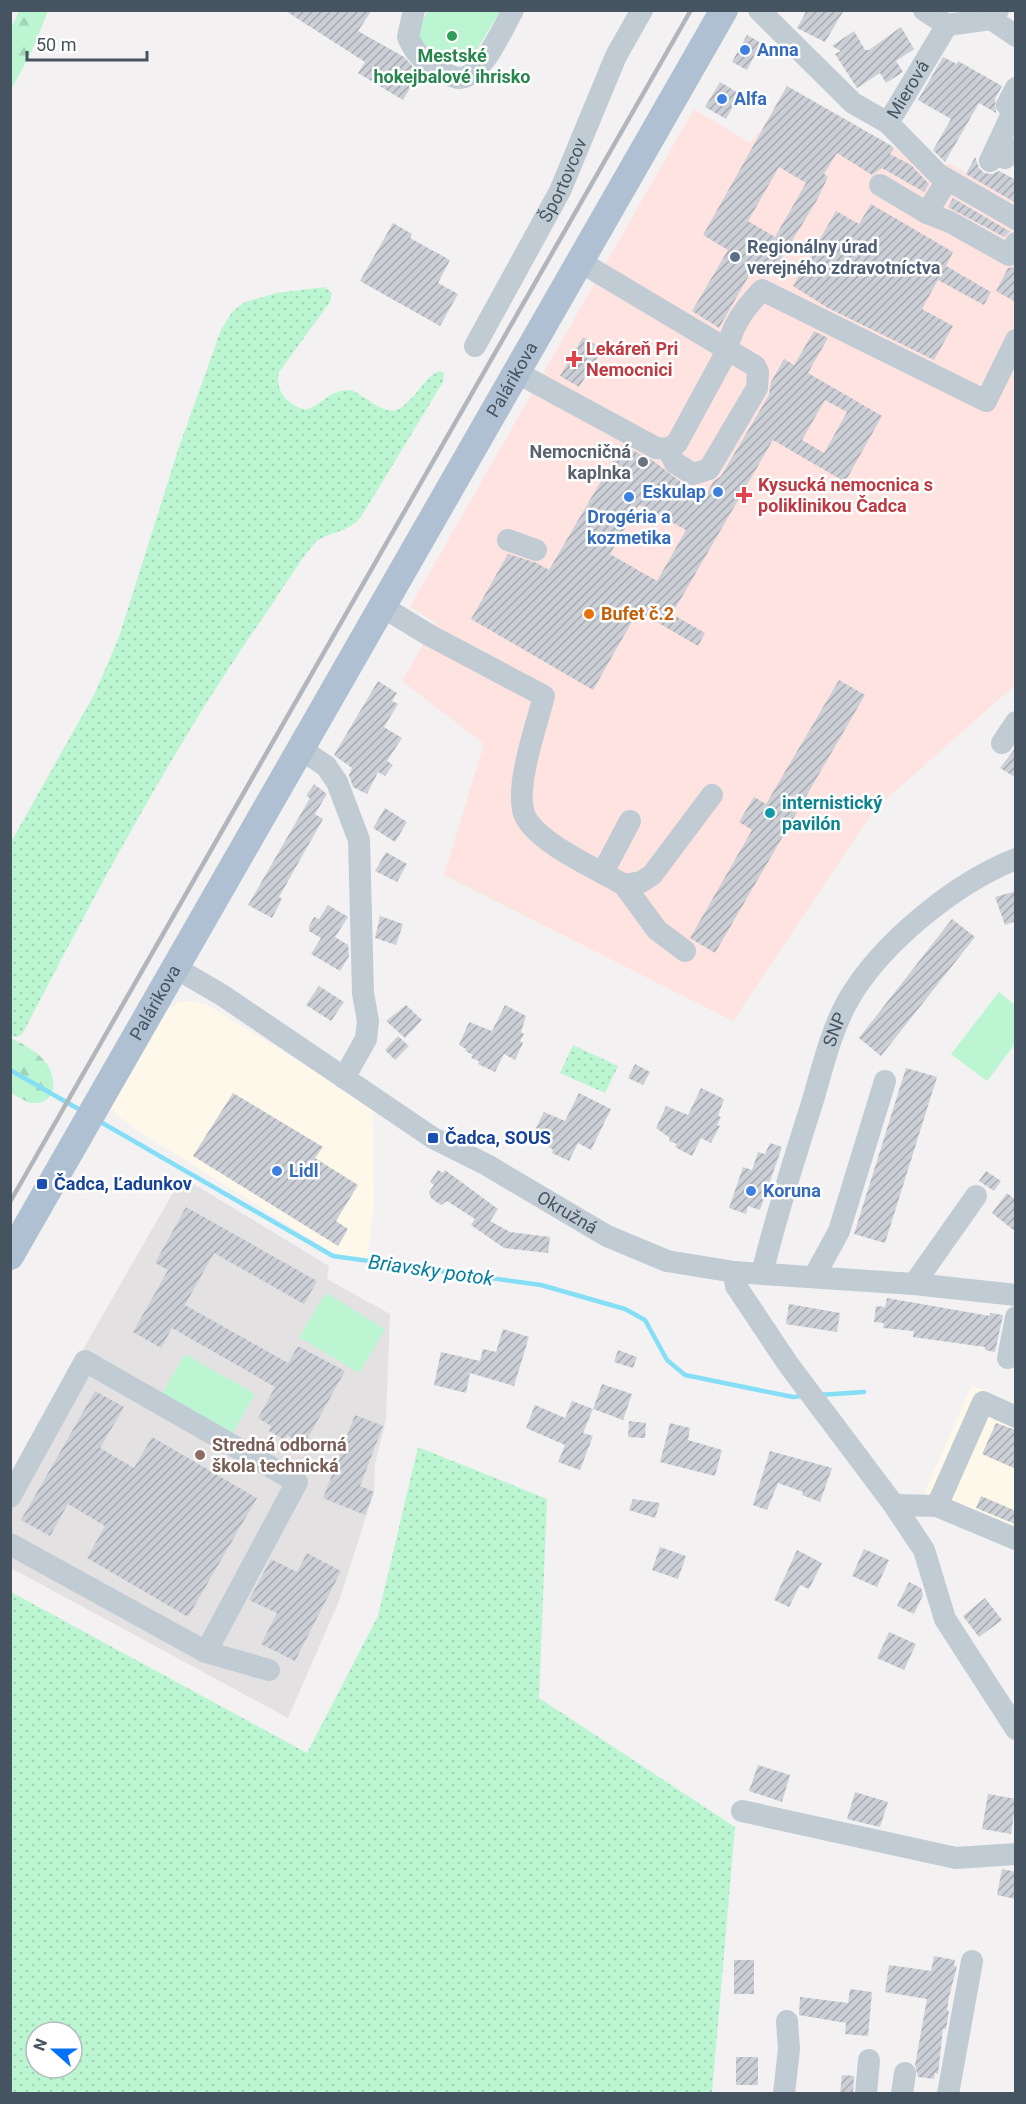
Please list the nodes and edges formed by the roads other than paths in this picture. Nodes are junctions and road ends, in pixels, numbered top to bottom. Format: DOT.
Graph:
graph roads {
  1 [pos="414,10"];
  2 [pos="513,10"];
  3 [pos="642,10"];
  4 [pos="724,10"];
  5 [pos="759,10"];
  6 [pos="924,10"];
  7 [pos="995,15"];
  8 [pos="947,25"];
  9 [pos="1016,36"];
  10 [pos="1016,88"];
  11 [pos="1014,115"];
  12 [pos="888,123"];
  13 [pos="1000,154"];
  14 [pos="943,177"];
  15 [pos="880,185"];
  16 [pos="927,213"];
  17 [pos="1016,219"];
  18 [pos="1016,243"];
  19 [pos="579,261"];
  20 [pos="1016,340"];
  21 [pos="475,345"];
  22 [pos="727,351"];
  23 [pos="516,372"];
  24 [pos="668,448"];
  25 [pos="508,540"];
  26 [pos="536,550"];
  27 [pos="384,607"];
  28 [pos="1016,722"];
  29 [pos="1002,743"];
  30 [pos="302,750"];
  31 [pos="712,795"];
  32 [pos="630,821"];
  33 [pos="1016,860"];
  34 [pos="603,872"];
  35 [pos="624,885"];
  36 [pos="685,951"];
  37 [pos="174,967"];
  38 [pos="344,1078"];
  39 [pos="885,1081"];
  40 [pos="976,1196"];
  41 [pos="10,1256"];
  42 [pos="734,1272"];
  43 [pos="762,1274"];
  44 [pos="814,1277"];
  45 [pos="914,1284"];
  46 [pos="1016,1295"];
  47 [pos="1016,1317"];
  48 [pos="1008,1358"];
  49 [pos="1016,1417"];
  50 [pos="10,1497"];
  51 [pos="894,1505"];
  52 [pos="937,1506"];
  53 [pos="1016,1539"];
  54 [pos="10,1545"];
  55 [pos="206,1652"];
  56 [pos="269,1670"];
  57 [pos="1016,1729"];
  58 [pos="742,1811"];
  59 [pos="1016,1854"];
  60 [pos="972,1961"];
  61 [pos="787,2021"];
  62 [pos="869,2060"];
  63 [pos="783,2094"];
  64 [pos="866,2094"];
  65 [pos="948,2094"];
  1 -- 2 [label="street"];
  3 -- 21 [label="street, Športovcov"];
  4 -- 19 [label="main road, Palárikova"];
  5 -- 12 [label="street"];
  6 -- 8 [label="street"];
  7 -- 8 [label="street"];
  7 -- 9 [label="street"];
  8 -- 12 [label="street, Mierová"];
  10 -- 11 [label="street"];
  11 -- 13 [label="street"];
  12 -- 14 [label="street, Mierová"];
  14 -- 16 [label="street"];
  14 -- 17 [label="street, Mierová"];
  15 -- 16 [label="street"];
  16 -- 18 [label="street"];
  19 -- 22 [label="street"];
  19 -- 23 [label="main road, Palárikova"];
  20 -- 22 [label="street"];
  22 -- 24 [label="street"];
  22 -- 24 [label="street"];
  23 -- 24 [label="street"];
  23 -- 27 [label="main road, Palárikova"];
  25 -- 26 [label="street"];
  27 -- 30 [label="main road, Palárikova"];
  27 -- 34 [label="street"];
  28 -- 29 [label="street"];
  30 -- 37 [label="main road, Palárikova"];
  30 -- 38 [label="street"];
  31 -- 35 [label="street"];
  32 -- 34 [label="street"];
  33 -- 43 [label="street, SNP"];
  34 -- 35 [label="street"];
  35 -- 36 [label="street"];
  37 -- 38 [label="street, Okružná"];
  37 -- 41 [label="main road, Palárikova"];
  38 -- 42 [label="street, Okružná"];
  39 -- 44 [label="street"];
  40 -- 45 [label="street"];
  42 -- 43 [label="street, Okružná"];
  42 -- 51 [label="street"];
  43 -- 44 [label="street, Okružná"];
  44 -- 45 [label="street, Okružná"];
  45 -- 46 [label="street, Okružná"];
  47 -- 48 [label="street"];
  49 -- 52 [label="street"];
  50 -- 55 [label="street"];
  51 -- 52 [label="street"];
  51 -- 57 [label="street"];
  52 -- 53 [label="street"];
  54 -- 55 [label="street"];
  55 -- 56 [label="street"];
  58 -- 59 [label="street"];
  60 -- 65 [label="street"];
  61 -- 63 [label="street"];
  62 -- 64 [label="street"];
}
